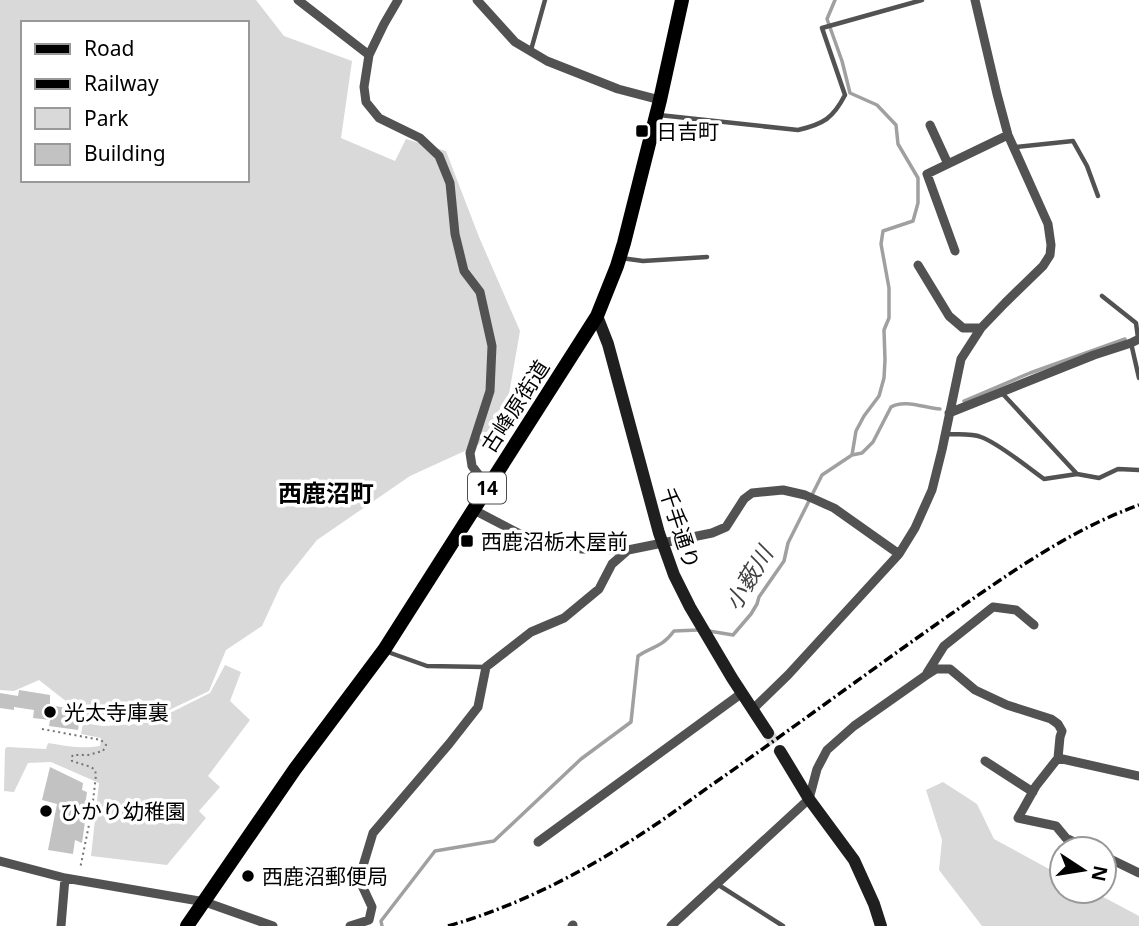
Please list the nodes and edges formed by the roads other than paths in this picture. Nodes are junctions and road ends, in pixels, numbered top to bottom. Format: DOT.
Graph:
graph roads {
  1 [pos="298,0"];
  2 [pos="398,0"];
  3 [pos="477,0"];
  4 [pos="545,0"];
  5 [pos="682,0"];
  6 [pos="922,0"];
  7 [pos="975,0"];
  8 [pos="531,51"];
  9 [pos="369,55"];
  10 [pos="658,108"];
  11 [pos="930,125"];
  12 [pos="1008,135"];
  13 [pos="1014,147"];
  14 [pos="948,164"];
  15 [pos="1098,196"];
  16 [pos="955,251"];
  17 [pos="707,257"];
  18 [pos="619,258"];
  19 [pos="918,265"];
  20 [pos="1102,296"];
  21 [pos="597,316"];
  22 [pos="981,328"];
  23 [pos="1136,340"];
  24 [pos="1139,378"];
  25 [pos="1002,392"];
  26 [pos="949,413"];
  27 [pos="944,435"];
  28 [pos="1139,470"];
  29 [pos="1077,474"];
  30 [pos="488,487"];
  31 [pos="474,510"];
  32 [pos="664,544"];
  33 [pos="628,550"];
  34 [pos="899,554"];
  35 [pos="1034,625"];
  36 [pos="384,650"];
  37 [pos="486,667"];
  38 [pos="923,677"];
  39 [pos="742,693"];
  40 [pos="752,710"];
  41 [pos="768,733"];
  42 [pos="780,751"];
  43 [pos="1058,758"];
  44 [pos="985,761"];
  45 [pos="1139,776"];
  46 [pos="1033,792"];
  47 [pos="810,799"];
  48 [pos="1064,835"];
  49 [pos="538,842"];
  50 [pos="0,860"];
  51 [pos="1118,863"];
  52 [pos="1139,873"];
  53 [pos="65,878"];
  54 [pos="717,884"];
  55 [pos="205,902"];
  56 [pos="370,923"];
  57 [pos="61,926"];
  58 [pos="187,926"];
  59 [pos="273,926"];
  60 [pos="350,926"];
  61 [pos="671,926"];
  62 [pos="783,926"];
  63 [pos="881,926"];
  1 -- 9 [label="street"];
  2 -- 9 [label="street"];
  3 -- 8 [label="street"];
  4 -- 8 [label="lane"];
  5 -- 10 [label="main road, 古峰原街道 / 14"];
  6 -- 10 [label="lane"];
  7 -- 12 [label="street"];
  8 -- 10 [label="street"];
  9 -- 30 [label="street"];
  10 -- 18 [label="main road, 古峰原街道 / 14"];
  11 -- 14 [label="street"];
  12 -- 13 [label="street"];
  12 -- 14 [label="street"];
  13 -- 15 [label="lane"];
  13 -- 22 [label="street"];
  14 -- 16 [label="street"];
  17 -- 18 [label="lane"];
  18 -- 21 [label="main road, 古峰原街道 / 14"];
  19 -- 22 [label="street"];
  20 -- 23 [label="lane"];
  21 -- 30 [label="main road, 古峰原街道 / 14"];
  21 -- 32 [label="street, 千手通り"];
  22 -- 26 [label="street"];
  23 -- 24 [label="lane"];
  23 -- 25 [label="street"];
  25 -- 26 [label="street"];
  25 -- 29 [label="lane"];
  26 -- 27 [label="street"];
  27 -- 29 [label="lane"];
  27 -- 34 [label="street"];
  28 -- 29 [label="lane"];
  30 -- 31 [label="main road, 古峰原街道 / 14"];
  31 -- 33 [label="street"];
  31 -- 36 [label="main road, 古峰原街道 / 14"];
  32 -- 33 [label="street"];
  32 -- 34 [label="street"];
  32 -- 39 [label="street, 千手通り"];
  33 -- 37 [label="street"];
  34 -- 40 [label="street"];
  35 -- 38 [label="street"];
  36 -- 37 [label="lane"];
  36 -- 55 [label="main road, 古峰原街道 / 14"];
  37 -- 56 [label="street"];
  38 -- 43 [label="street"];
  38 -- 47 [label="street"];
  39 -- 40 [label="street, 千手通り"];
  39 -- 49 [label="street"];
  40 -- 41 [label="street, 千手通り"];
  42 -- 47 [label="street"];
  43 -- 45 [label="street"];
  43 -- 46 [label="street"];
  44 -- 46 [label="street"];
  46 -- 48 [label="street"];
  47 -- 54 [label="street"];
  47 -- 63 [label="street"];
  50 -- 53 [label="street"];
  51 -- 52 [label="street"];
  53 -- 55 [label="street"];
  53 -- 57 [label="street"];
  54 -- 61 [label="street"];
  54 -- 62 [label="lane"];
  55 -- 58 [label="main road, 古峰原街道 / 14"];
  55 -- 59 [label="street"];
  56 -- 60 [label="street"];
}
